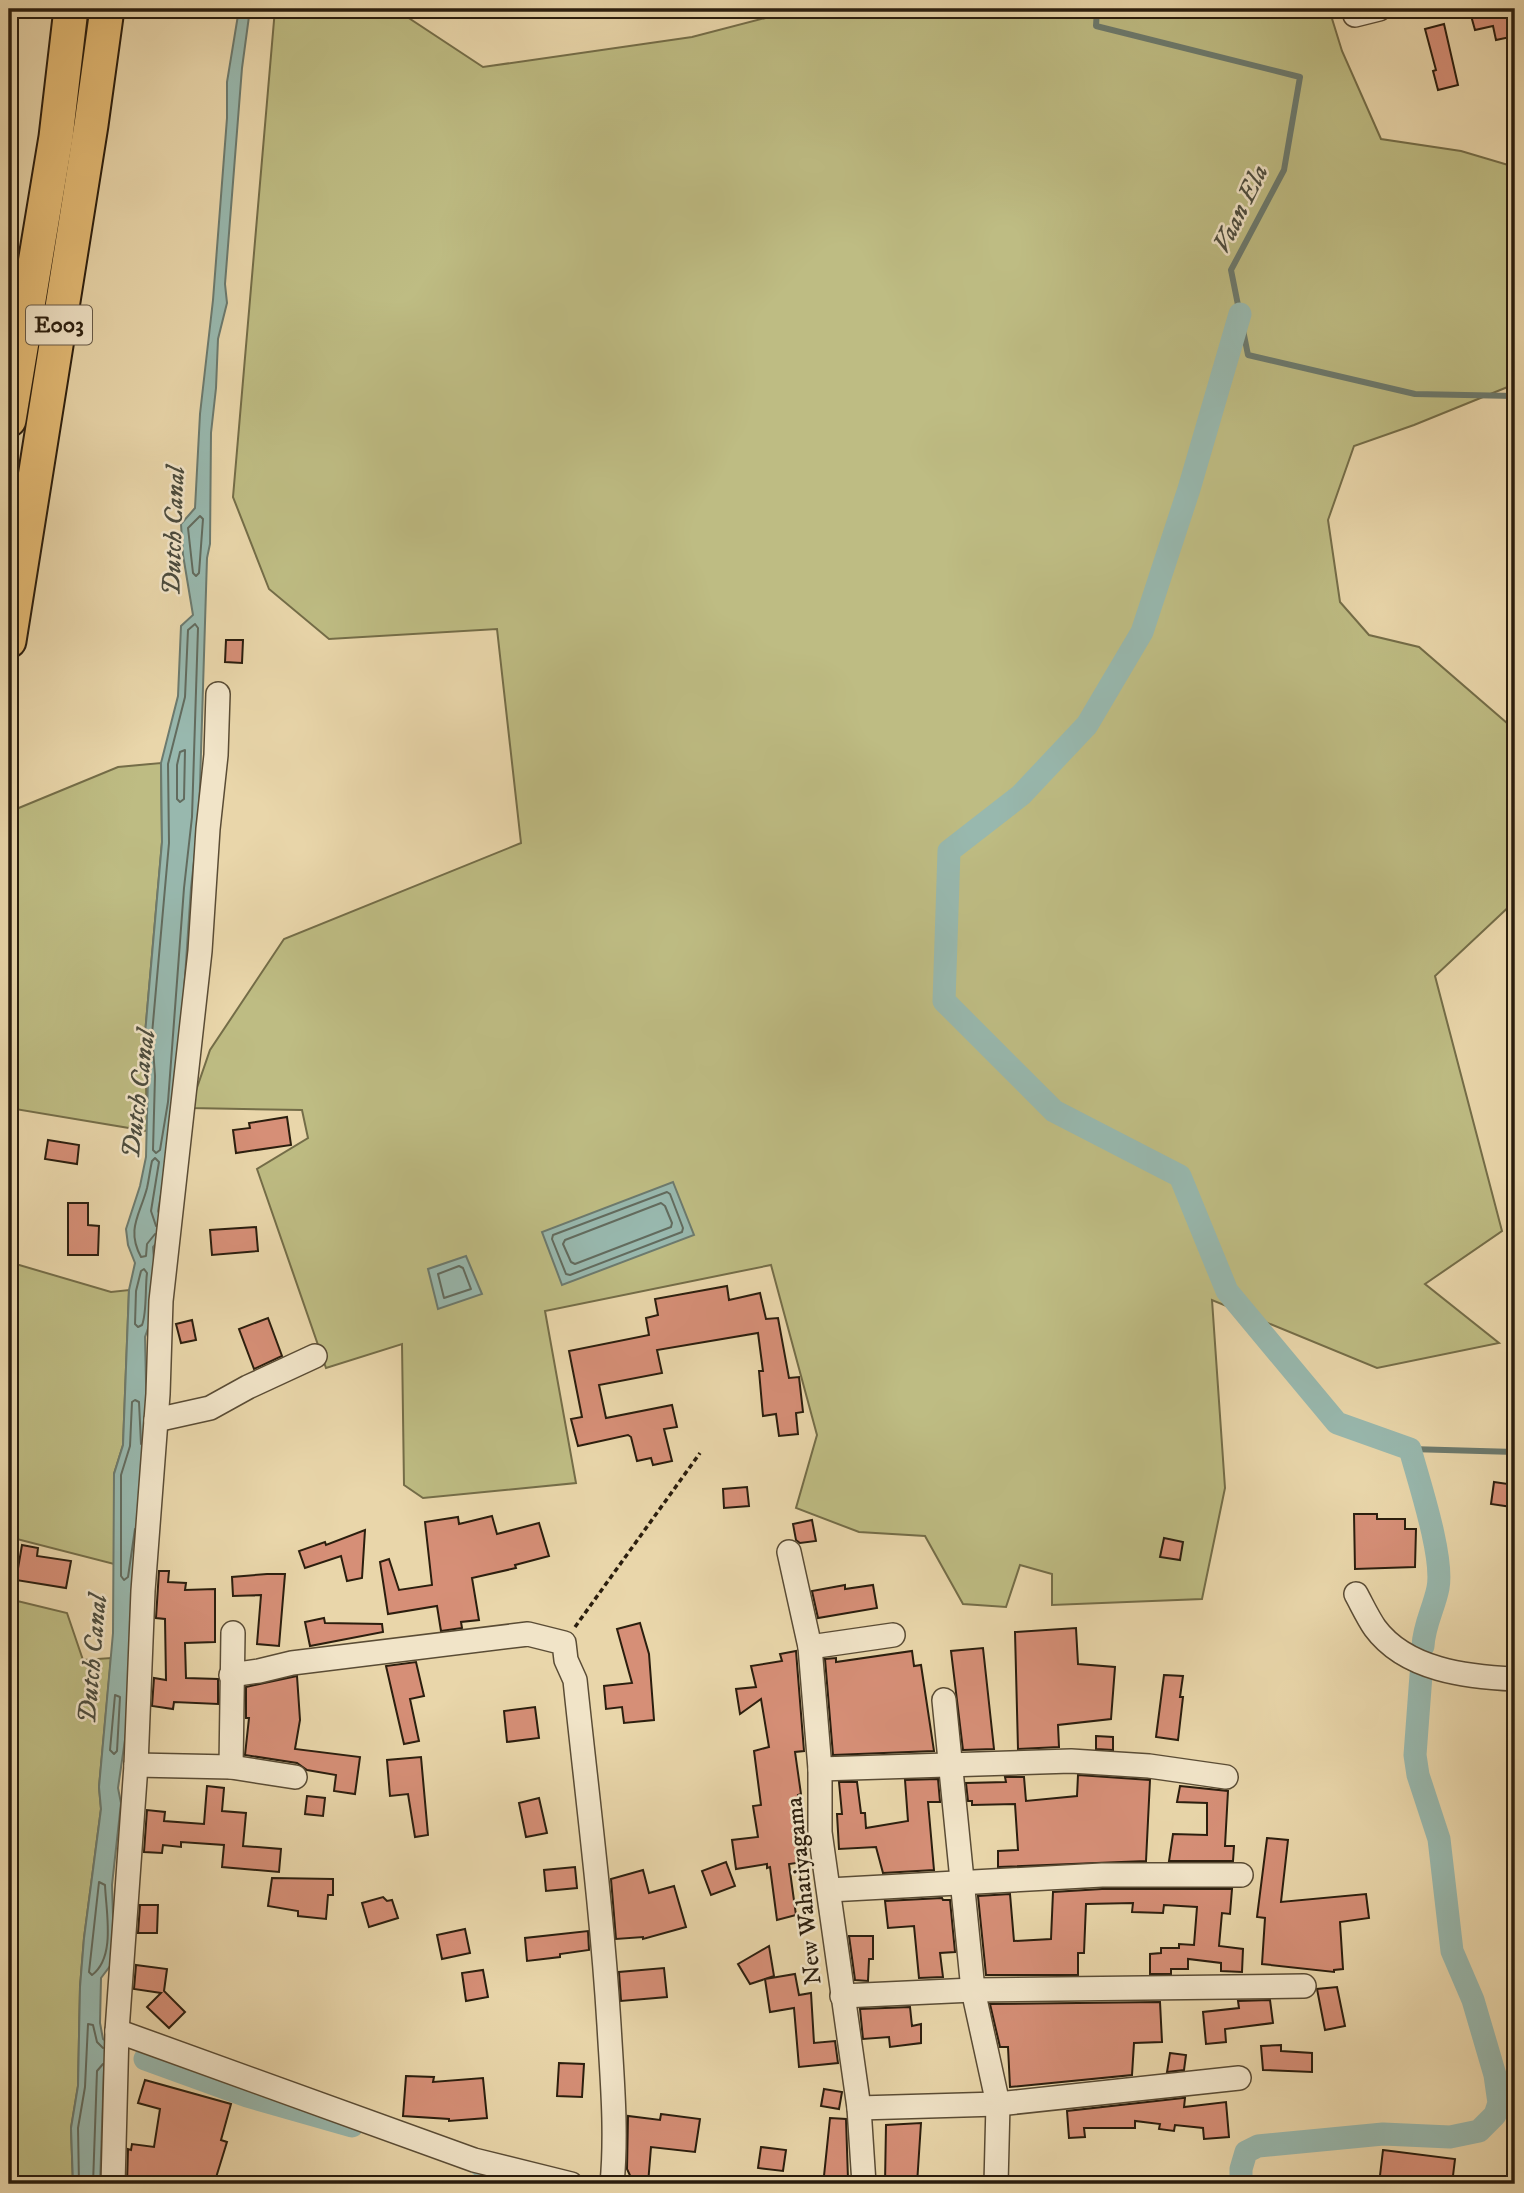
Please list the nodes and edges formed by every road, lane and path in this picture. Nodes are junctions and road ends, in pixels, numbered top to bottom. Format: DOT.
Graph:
graph roads {
  1 [pos="71,9"];
  2 [pos="107,9"];
  3 [pos="1379,9"];
  4 [pos="1355,15"];
  5 [pos="9,420"];
  6 [pos="9,641"];
  7 [pos="219,694"];
  8 [pos="315,1356"];
  9 [pos="156,1420"];
  10 [pos="700,1453"];
  11 [pos="789,1552"];
  12 [pos="1356,1594"];
  13 [pos="233,1633"];
  14 [pos="894,1635"];
  15 [pos="564,1643"];
  16 [pos="810,1647"];
  17 [pos="231,1675"];
  18 [pos="1515,1679"];
  19 [pos="944,1700"];
  20 [pos="949,1764"];
  21 [pos="136,1765"];
  22 [pos="231,1767"];
  23 [pos="820,1769"];
  24 [pos="295,1777"];
  25 [pos="1226,1777"];
  26 [pos="1241,1875"];
  27 [pos="964,1882"];
  28 [pos="829,1890"];
  29 [pos="1304,1986"];
  30 [pos="973,1990"];
  31 [pos="842,1996"];
  32 [pos="117,2031"];
  33 [pos="1239,2078"];
  34 [pos="998,2104"];
  35 [pos="859,2108"];
  36 [pos="113,2184"];
  37 [pos="571,2184"];
  38 [pos="611,2184"];
  39 [pos="864,2184"];
  40 [pos="996,2184"];
  1 -- 5 [label="highway, E003"];
  2 -- 6 [label="highway, E003"];
  3 -- 4 [label="street"];
  7 -- 9 [label="street"];
  8 -- 9 [label="street"];
  9 -- 21 [label="street"];
  10 -- 15 [label="path"];
  11 -- 16 [label="street, New Wahatiyagama"];
  12 -- 18 [label="street"];
  13 -- 17 [label="street"];
  14 -- 16 [label="street"];
  15 -- 17 [label="street"];
  15 -- 38 [label="street"];
  16 -- 23 [label="street, New Wahatiyagama"];
  17 -- 22 [label="street"];
  19 -- 20 [label="street"];
  20 -- 23 [label="street"];
  20 -- 25 [label="street"];
  20 -- 27 [label="street"];
  21 -- 22 [label="street"];
  21 -- 32 [label="street"];
  22 -- 24 [label="street"];
  23 -- 28 [label="street, New Wahatiyagama"];
  26 -- 27 [label="street"];
  27 -- 28 [label="street"];
  27 -- 30 [label="street"];
  28 -- 31 [label="street, New Wahatiyagama"];
  29 -- 30 [label="street"];
  30 -- 31 [label="street"];
  30 -- 34 [label="street"];
  31 -- 35 [label="street, New Wahatiyagama"];
  32 -- 36 [label="street"];
  32 -- 37 [label="street"];
  33 -- 34 [label="street"];
  34 -- 35 [label="street"];
  34 -- 40 [label="street"];
  35 -- 39 [label="street, New Wahatiyagama"];
}
